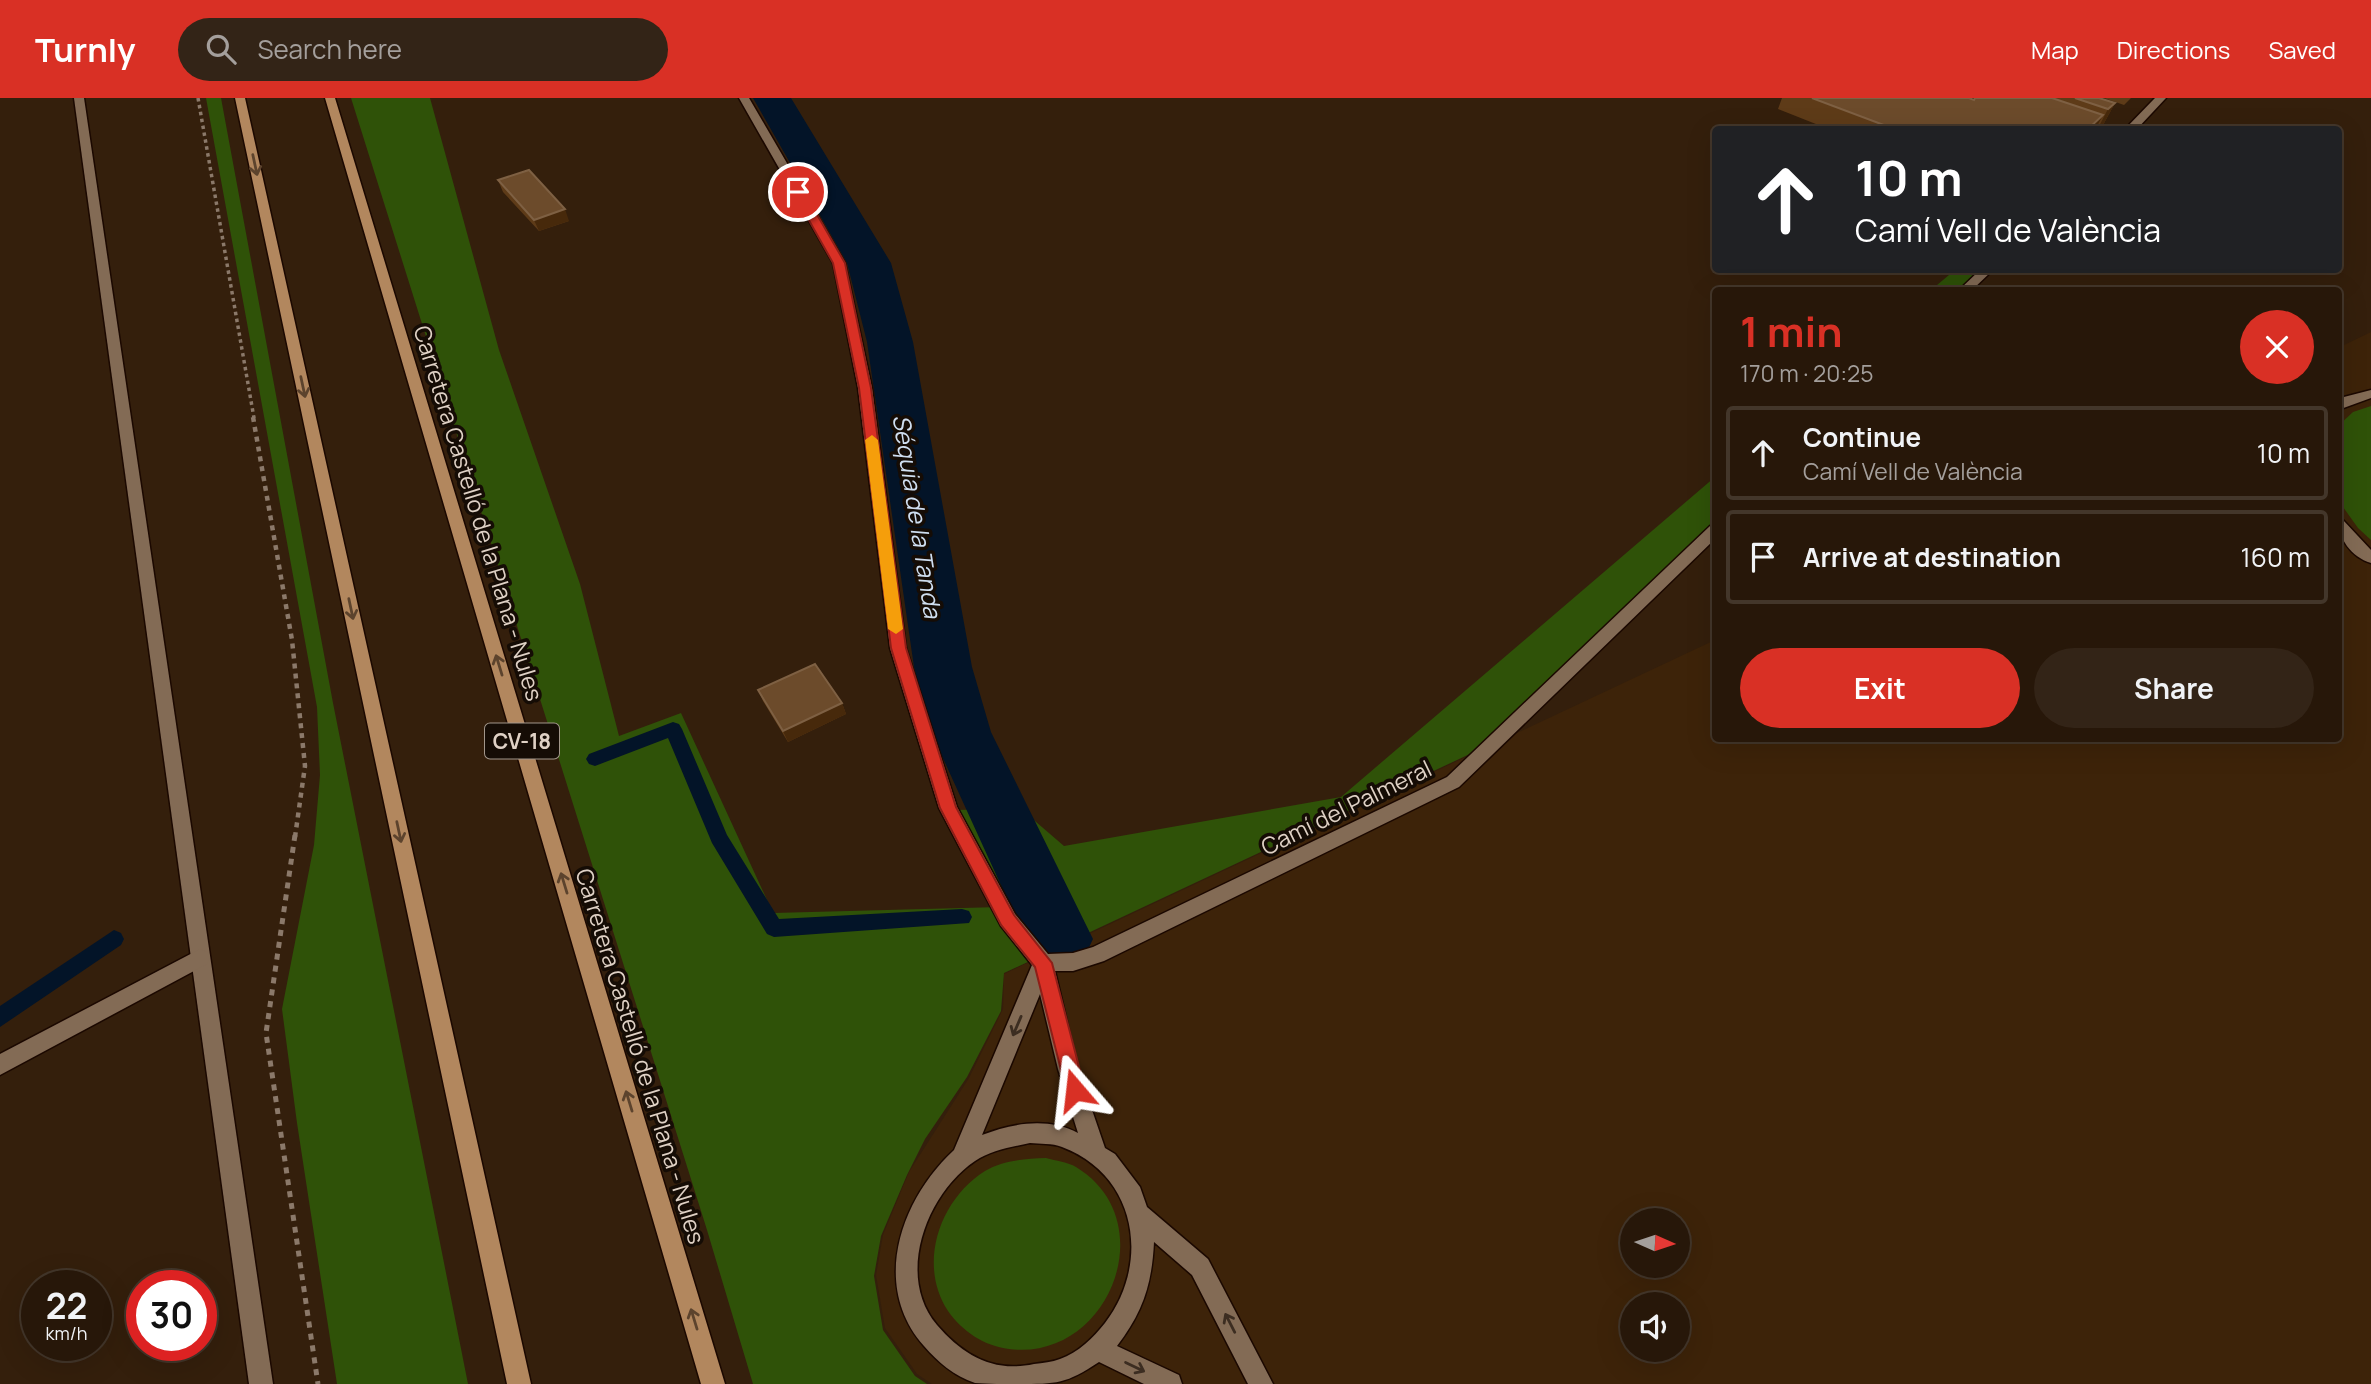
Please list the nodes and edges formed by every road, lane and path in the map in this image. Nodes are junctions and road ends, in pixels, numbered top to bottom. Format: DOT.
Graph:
graph roads {
  1 [pos="79,98"];
  2 [pos="198,98"];
  3 [pos="240,98"];
  4 [pos="330,98"];
  5 [pos="744,98"];
  6 [pos="2161,98"];
  7 [pos="2133,126"];
  8 [pos="1984,273"];
  9 [pos="1968,287"];
  10 [pos="2371,394"];
  11 [pos="2342,403"];
  12 [pos="2342,529"];
  13 [pos="1712,533"];
  14 [pos="2371,558"];
  15 [pos="200,958"];
  16 [pos="1043,963"];
  17 [pos="0,1065"];
  18 [pos="1096,1151"];
  19 [pos="962,1157"];
  20 [pos="1142,1216"];
  21 [pos="1099,1350"];
  22 [pos="261,1384"];
  23 [pos="318,1384"];
  24 [pos="519,1384"];
  25 [pos="713,1384"];
  26 [pos="1170,1384"];
  27 [pos="1261,1384"];
  1 -- 15 [label="street"];
  2 -- 23 [label="path"];
  3 -- 24 [label="main road, one-way"];
  25 -- 4 [label="main road, Carretera Castelló de la Plana - Nules / CV-18, one-way"];
  5 -- 16 [label="street"];
  6 -- 7 [label="street"];
  8 -- 9 [label="street"];
  10 -- 11 [label="street"];
  12 -- 14 [label="street"];
  13 -- 16 [label="street, Camí del Palmeral"];
  15 -- 17 [label="street"];
  15 -- 22 [label="street"];
  16 -- 18 [label="street"];
  16 -- 19 [label="street, one-way"];
  18 -- 19 [label="street"];
  18 -- 20 [label="street"];
  19 -- 21 [label="street"];
  20 -- 21 [label="street"];
  27 -- 20 [label="street, one-way"];
  21 -- 26 [label="street, one-way"];
}
